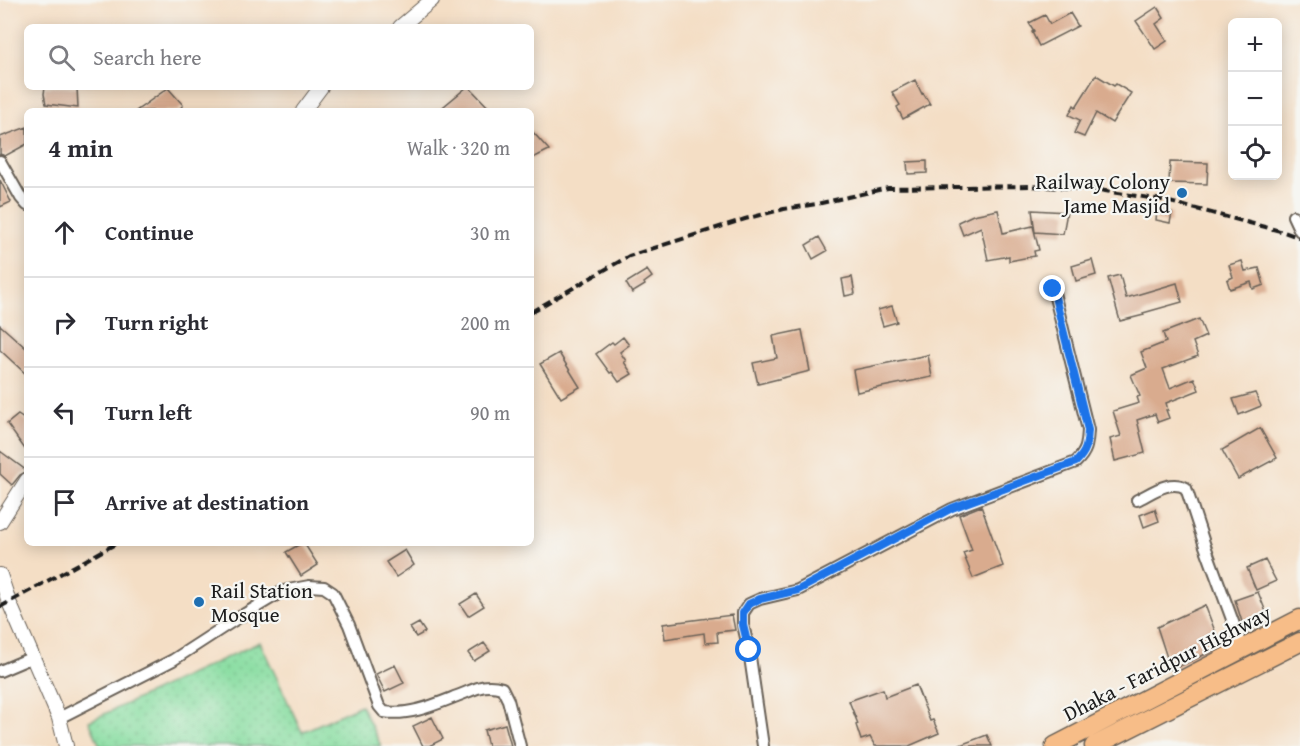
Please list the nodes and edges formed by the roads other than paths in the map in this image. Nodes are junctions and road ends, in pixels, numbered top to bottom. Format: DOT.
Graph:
graph roads {
  1 [pos="432,0"];
  2 [pos="404,24"];
  3 [pos="319,90"];
  4 [pos="305,108"];
  5 [pos="0,161"];
  6 [pos="24,202"];
  7 [pos="1293,216"];
  8 [pos="1300,231"];
  9 [pos="1053,289"];
  10 [pos="24,485"];
  11 [pos="1137,500"];
  12 [pos="0,522"];
  13 [pos="0,575"];
  14 [pos="1300,619"];
  15 [pos="1300,642"];
  16 [pos="1243,649"];
  17 [pos="33,657"];
  18 [pos="1213,664"];
  19 [pos="0,671"];
  20 [pos="1222,682"];
  21 [pos="59,718"];
  22 [pos="66,746"];
  23 [pos="520,746"];
  24 [pos="763,746"];
  25 [pos="1055,746"];
  26 [pos="1094,746"];
  1 -- 2 [label="street"];
  3 -- 4 [label="street"];
  5 -- 6 [label="street"];
  7 -- 8 [label="street"];
  9 -- 24 [label="street"];
  10 -- 12 [label="street"];
  11 -- 16 [label="street"];
  13 -- 17 [label="street"];
  14 -- 16 [label="highway, Dhaka - Faridpur Highway"];
  15 -- 20 [label="highway, Dhaka - Faridpur Highway"];
  16 -- 18 [label="highway, Dhaka - Faridpur Highway"];
  17 -- 19 [label="street"];
  17 -- 21 [label="street"];
  18 -- 20 [label="highway"];
  18 -- 25 [label="highway, Dhaka - Faridpur Highway"];
  20 -- 26 [label="highway, Dhaka - Faridpur Highway"];
  21 -- 22 [label="street"];
  21 -- 23 [label="street"];
}
